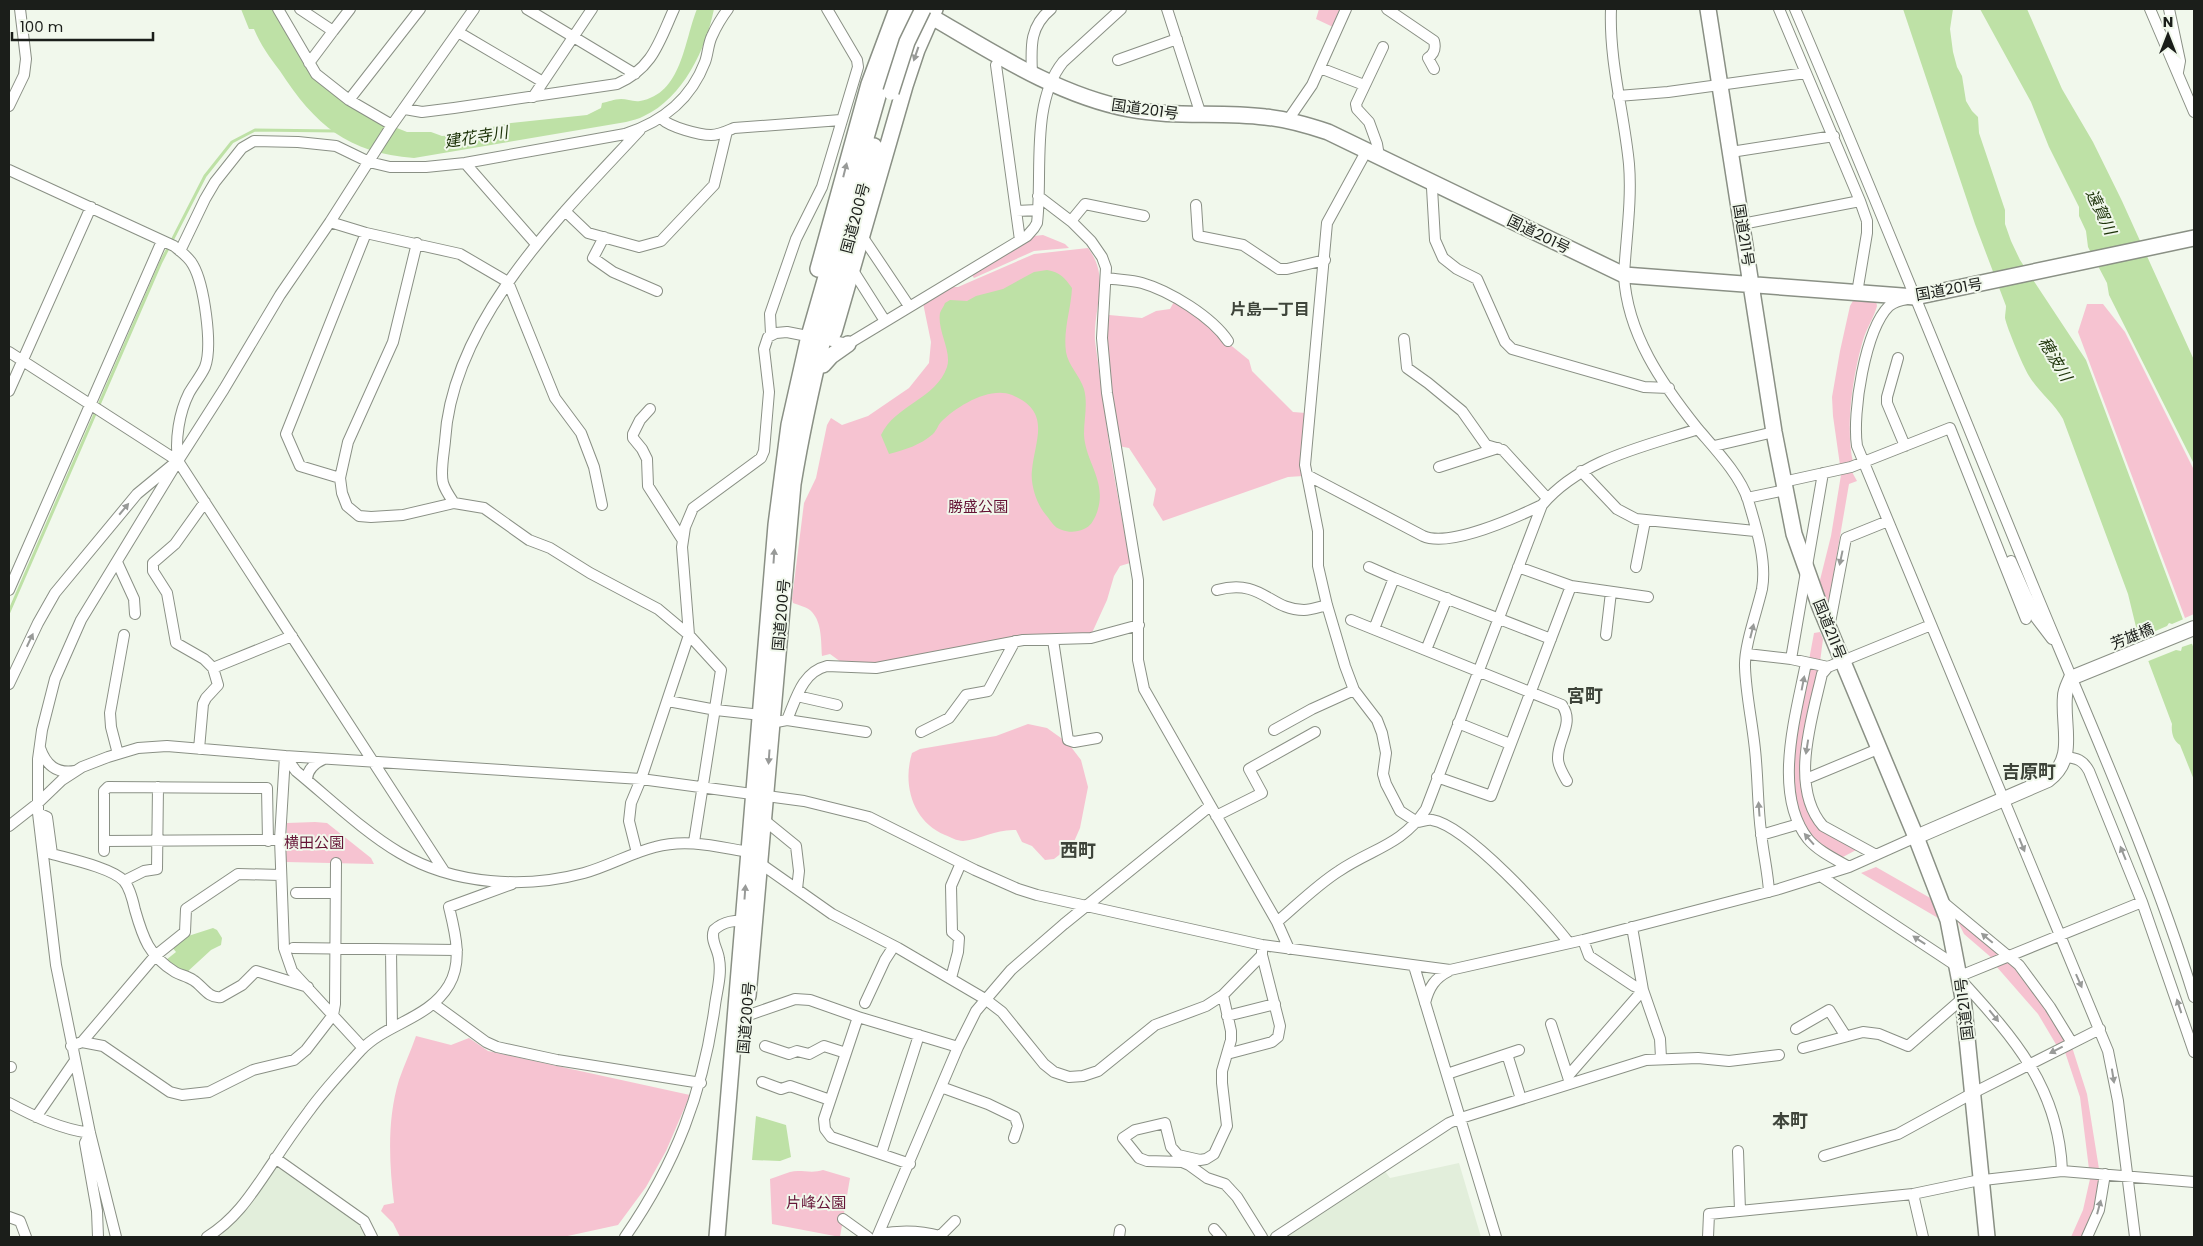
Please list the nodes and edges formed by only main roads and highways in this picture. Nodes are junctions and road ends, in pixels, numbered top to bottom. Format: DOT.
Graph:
graph roads {
  1 [pos="897,9"];
  2 [pos="909,9"];
  3 [pos="1708,9"];
  4 [pos="926,11"];
  5 [pos="886,90"];
  6 [pos="2194,238"];
  7 [pos="1752,284"];
  8 [pos="816,337"];
  9 [pos="848,344"];
  10 [pos="823,365"];
  11 [pos="783,525"];
  12 [pos="2194,628"];
  13 [pos="759,795"];
  14 [pos="1916,837"];
  15 [pos="749,921"];
  16 [pos="717,1237"];
  17 [pos="726,1237"];
  18 [pos="1987,1237"];
  8 -- 1 [label="highway, one-way"];
  2 -- 5 [label="highway, 国道200号"];
  3 -- 7 [label="highway, 国道211号"];
  4 -- 5 [label="highway, 国道200号, bridge"];
  4 -- 7 [label="highway, 国道201号"];
  4 -- 8 [label="highway, one-way"];
  5 -- 8 [label="highway, 国道200号"];
  6 -- 7 [label="highway, 国道201号"];
  7 -- 14 [label="highway, 国道211号"];
  8 -- 10 [label="highway"];
  8 -- 11 [label="highway, 国道200号"];
  8 -- 11 [label="highway"];
  9 -- 10 [label="highway"];
  10 -- 11 [label="highway"];
  11 -- 13 [label="highway, 国道200号"];
  12 -- 14 [label="main road, 芳雄橋"];
  15 -- 13 [label="highway, 国道200号, one-way"];
  13 -- 15 [label="highway, 国道200号"];
  14 -- 18 [label="highway, 国道211号"];
  15 -- 16 [label="highway, 国道200号"];
  15 -- 17 [label="highway, 国道200号"];
}
